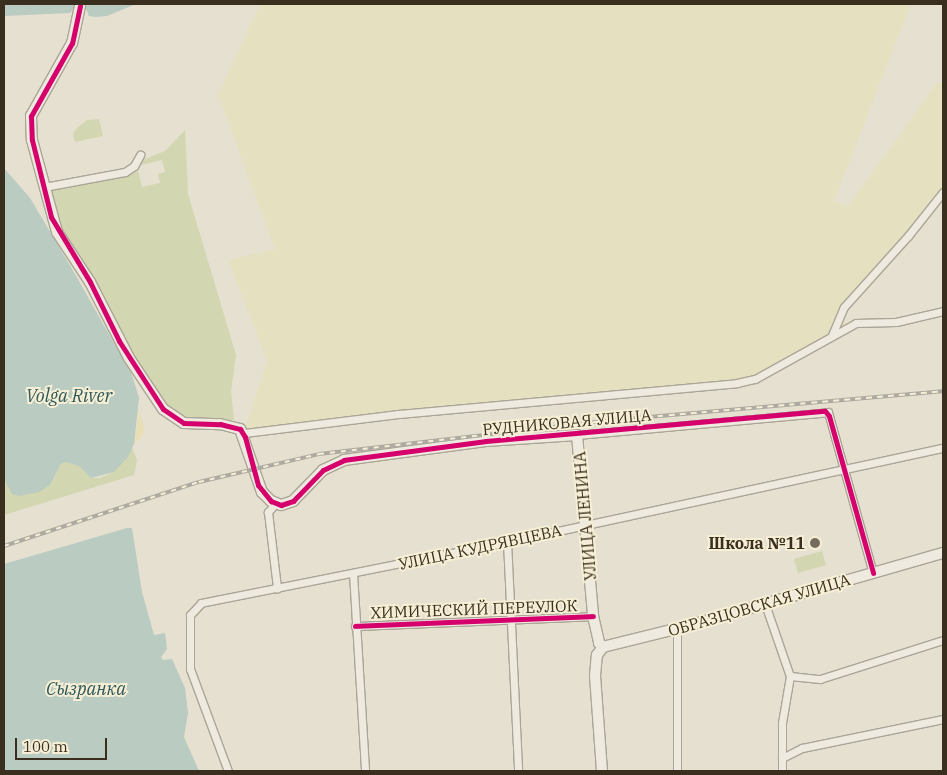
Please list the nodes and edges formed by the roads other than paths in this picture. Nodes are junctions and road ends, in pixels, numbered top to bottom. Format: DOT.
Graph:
graph roads {
  1 [pos="80,6"];
  2 [pos="140,155"];
  3 [pos="44,187"];
  4 [pos="943,192"];
  5 [pos="942,309"];
  6 [pos="832,335"];
  7 [pos="244,433"];
  8 [pos="577,435"];
  9 [pos="943,448"];
  10 [pos="844,472"];
  11 [pos="275,504"];
  12 [pos="586,525"];
  13 [pos="507,542"];
  14 [pos="943,553"];
  15 [pos="353,573"];
  16 [pos="873,573"];
  17 [pos="277,588"];
  18 [pos="765,604"];
  19 [pos="593,616"];
  20 [pos="511,619"];
  21 [pos="355,626"];
  22 [pos="677,629"];
  23 [pos="943,640"];
  24 [pos="603,647"];
  25 [pos="790,676"];
  26 [pos="943,719"];
  27 [pos="782,758"];
  28 [pos="228,771"];
  29 [pos="365,771"];
  30 [pos="518,771"];
  31 [pos="602,771"];
  32 [pos="677,771"];
  33 [pos="782,771"];
  1 -- 3 [label="street"];
  2 -- 3 [label="street"];
  3 -- 7 [label="street"];
  4 -- 6 [label="street"];
  5 -- 6 [label="street"];
  6 -- 7 [label="street"];
  7 -- 11 [label="street"];
  8 -- 10 [label="street, РУДНИКОВАЯ УЛИЦА"];
  8 -- 11 [label="street, РУДНИКОВАЯ УЛИЦА"];
  8 -- 12 [label="street, УЛИЦА ЛЕНИНА"];
  9 -- 10 [label="street, УЛИЦА КУДРЯВЦЕВА"];
  10 -- 12 [label="street, УЛИЦА КУДРЯВЦЕВА"];
  10 -- 16 [label="street"];
  11 -- 17 [label="street"];
  12 -- 13 [label="street, УЛИЦА КУДРЯВЦЕВА"];
  12 -- 19 [label="street, УЛИЦА ЛЕНИНА"];
  13 -- 15 [label="street, УЛИЦА КУДРЯВЦЕВА"];
  13 -- 20 [label="street"];
  14 -- 16 [label="street, ОБРАЗЦОВСКАЯ УЛИЦА"];
  15 -- 17 [label="street, УЛИЦА КУДРЯВЦЕВА"];
  15 -- 21 [label="street"];
  16 -- 18 [label="street, ОБРАЗЦОВСКАЯ УЛИЦА"];
  17 -- 28 [label="street, УЛИЦА КУДРЯВЦЕВА"];
  18 -- 22 [label="street, ОБРАЗЦОВСКАЯ УЛИЦА"];
  18 -- 25 [label="street"];
  19 -- 20 [label="street, ХИМИЧЕСКИЙ ПЕРЕУЛОК"];
  19 -- 24 [label="street, УЛИЦА ЛЕНИНА"];
  20 -- 21 [label="street, ХИМИЧЕСКИЙ ПЕРЕУЛОК"];
  20 -- 30 [label="street"];
  21 -- 29 [label="street"];
  22 -- 24 [label="street, ОБРАЗЦОВСКАЯ УЛИЦА"];
  22 -- 32 [label="street"];
  23 -- 25 [label="street"];
  24 -- 31 [label="street"];
  25 -- 27 [label="street"];
  26 -- 27 [label="street"];
  27 -- 33 [label="street"];
}
